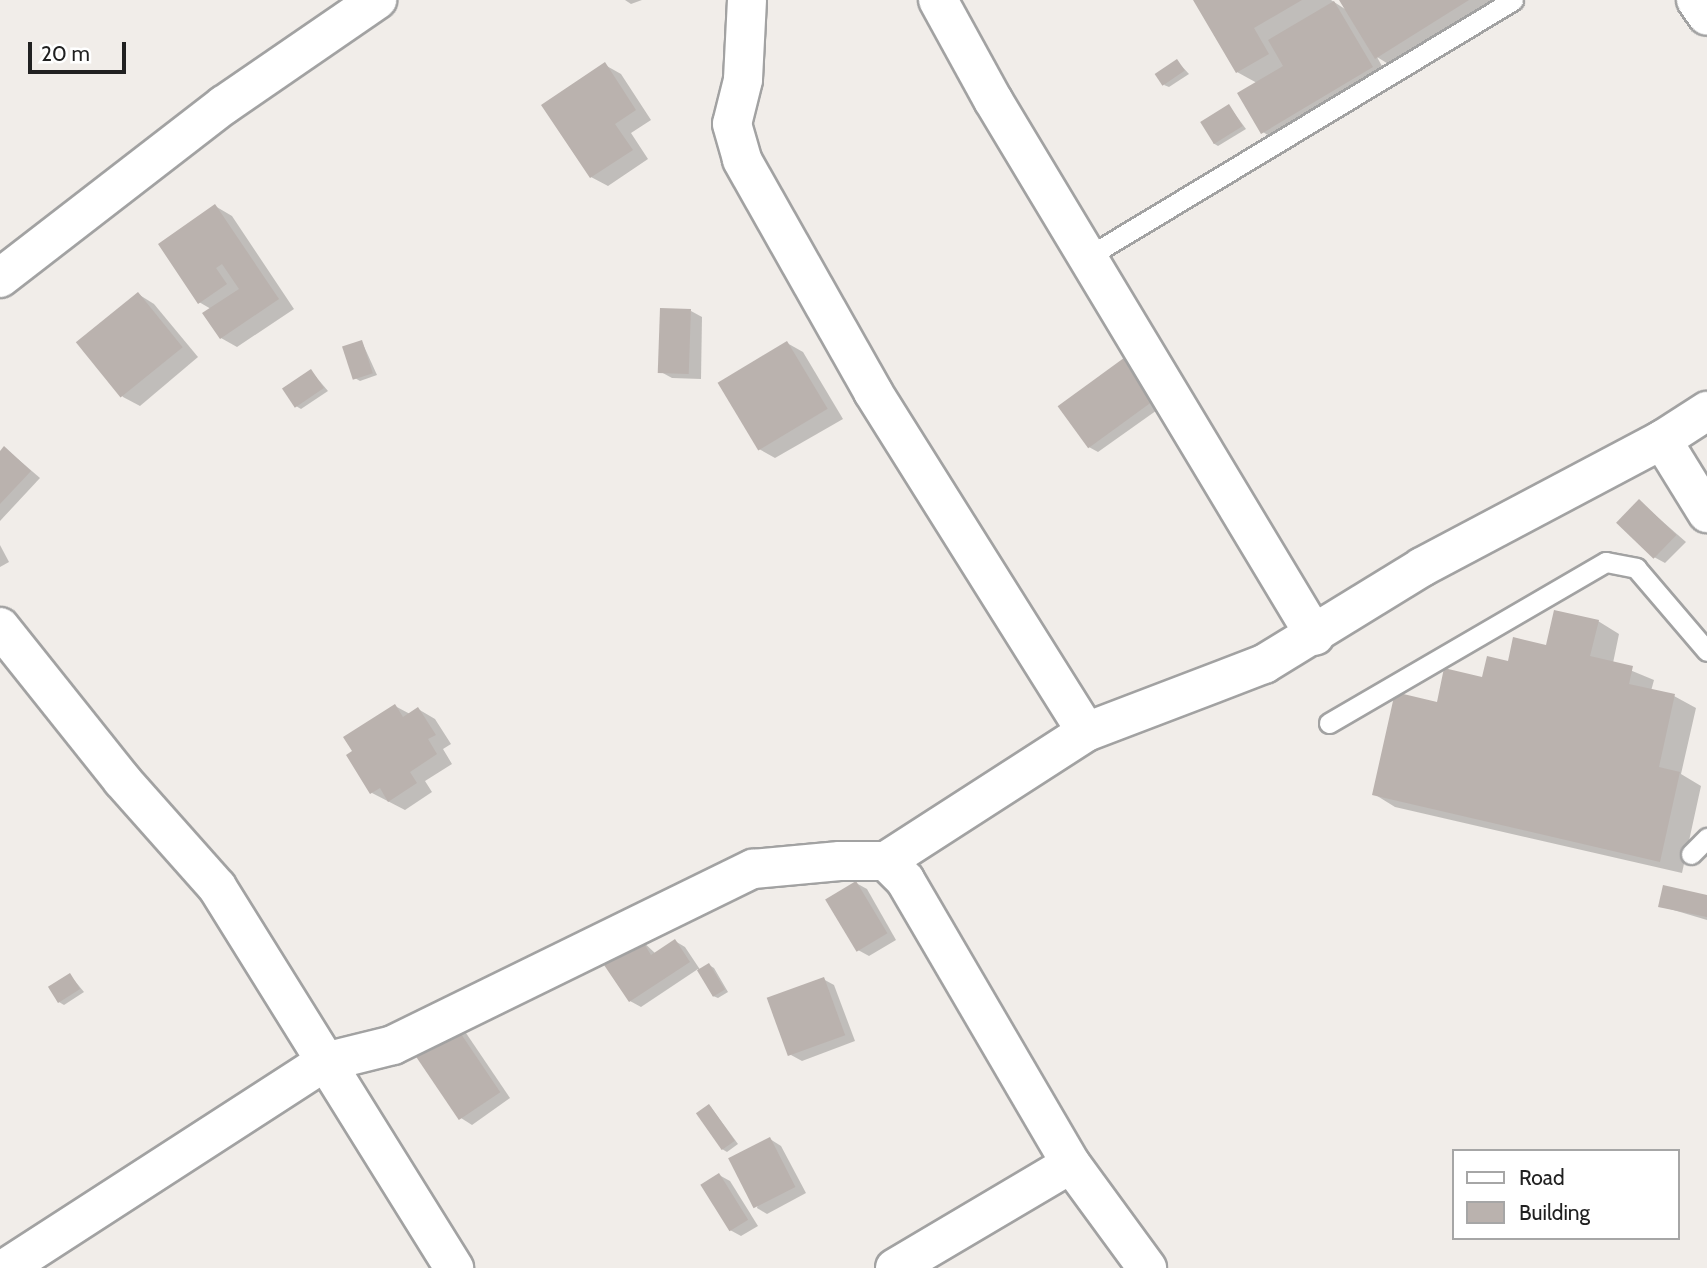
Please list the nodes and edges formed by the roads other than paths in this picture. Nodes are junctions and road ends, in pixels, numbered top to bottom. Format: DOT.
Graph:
graph roads {
  1 [pos="377,0"];
  2 [pos="747,0"];
  3 [pos="939,0"];
  4 [pos="1513,0"];
  5 [pos="1696,0"];
  6 [pos="1707,16"];
  7 [pos="1089,256"];
  8 [pos="0,278"];
  9 [pos="1707,411"];
  10 [pos="1662,440"];
  11 [pos="1707,513"];
  12 [pos="0,626"];
  13 [pos="1315,636"];
  14 [pos="1707,651"];
  15 [pos="1329,723"];
  16 [pos="1086,732"];
  17 [pos="1707,838"];
  18 [pos="1691,855"];
  19 [pos="886,861"];
  20 [pos="325,1062"];
  21 [pos="1071,1164"];
  22 [pos="6,1268"];
  23 [pos="454,1268"];
  24 [pos="895,1268"];
  25 [pos="1147,1268"];
  1 -- 8 [label="street"];
  2 -- 16 [label="street"];
  3 -- 7 [label="street"];
  4 -- 7 [label="lane"];
  5 -- 6 [label="street"];
  7 -- 13 [label="street"];
  9 -- 10 [label="street"];
  10 -- 11 [label="street"];
  10 -- 13 [label="street"];
  12 -- 20 [label="street"];
  13 -- 16 [label="street"];
  14 -- 15 [label="lane"];
  16 -- 19 [label="street"];
  17 -- 18 [label="lane"];
  19 -- 20 [label="street"];
  19 -- 21 [label="street"];
  20 -- 22 [label="street"];
  20 -- 23 [label="street"];
  21 -- 24 [label="street"];
  21 -- 25 [label="street"];
}
